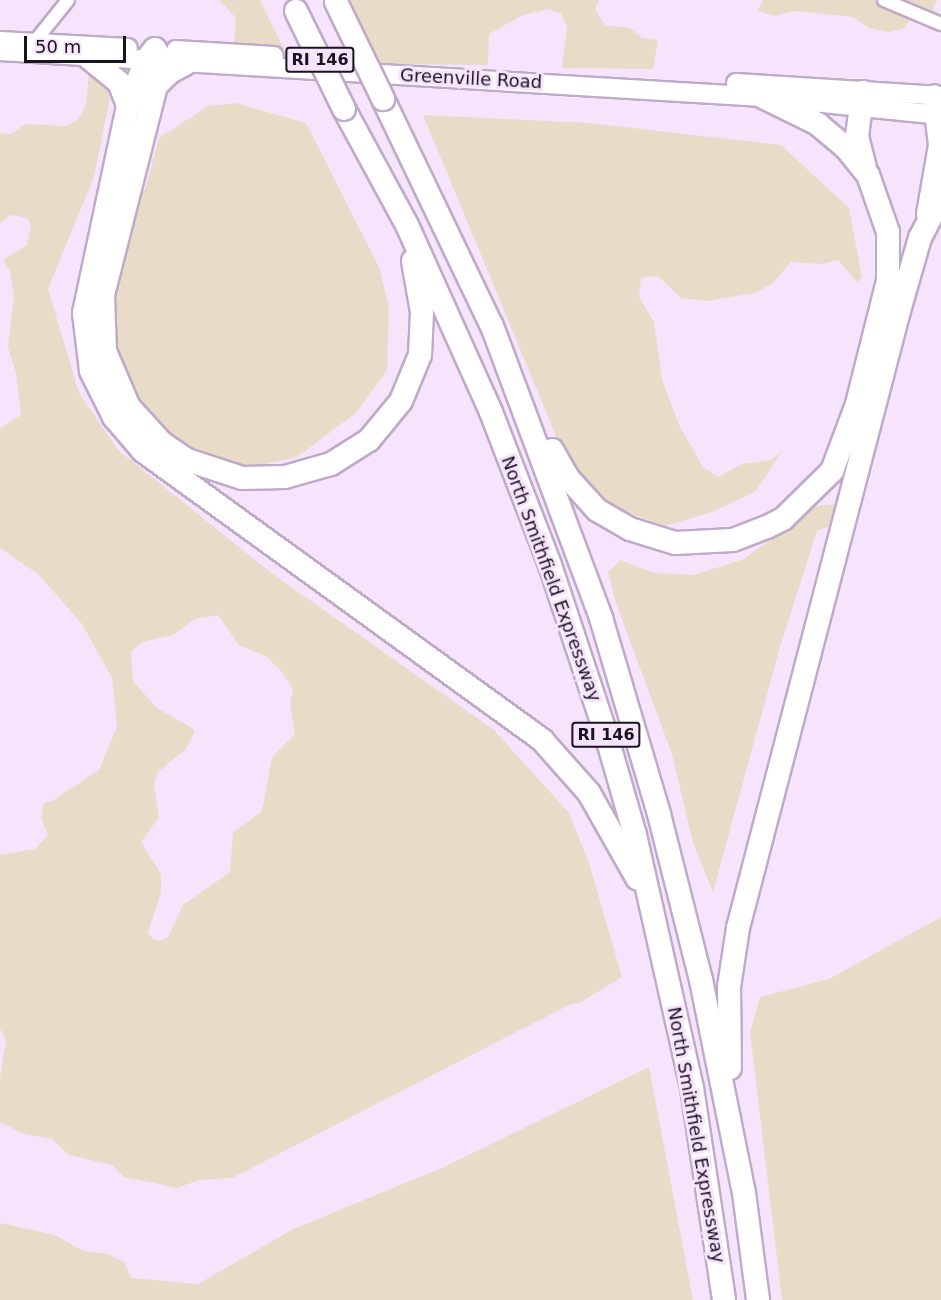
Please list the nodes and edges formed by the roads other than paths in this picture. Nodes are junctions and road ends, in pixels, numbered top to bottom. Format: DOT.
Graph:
graph roads {
  1 [pos="68,0"];
  2 [pos="884,0"];
  3 [pos="335,1"];
  4 [pos="294,6"];
  5 [pos="941,24"];
  6 [pos="36,40"];
  7 [pos="0,41"];
  8 [pos="0,51"];
  9 [pos="154,57"];
  10 [pos="89,58"];
  11 [pos="185,64"];
  12 [pos="154,89"];
  13 [pos="763,97"];
  14 [pos="862,101"];
  15 [pos="938,105"];
  16 [pos="128,106"];
  17 [pos="868,175"];
  18 [pos="392,200"];
  19 [pos="935,206"];
  20 [pos="515,384"];
  21 [pos="648,898"];
  22 [pos="731,1123"];
  23 [pos="724,1300"];
  24 [pos="758,1300"];
  1 -- 6 [label="street"];
  2 -- 5 [label="street"];
  3 -- 20 [label="highway, North Smithfield Expressway / RI 146, bridge"];
  4 -- 18 [label="highway, North Smithfield Expressway / RI 146, bridge"];
  6 -- 7 [label="main road, Greenville Road"];
  6 -- 9 [label="main road, Greenville Road"];
  8 -- 10 [label="main road, Greenville Road"];
  9 -- 10 [label="main road, Greenville Road"];
  9 -- 11 [label="main road, Greenville Road"];
  9 -- 12 [label="highway"];
  9 -- 14 [label="main road, Greenville Road"];
  9 -- 16 [label="highway"];
  10 -- 16 [label="highway"];
  11 -- 12 [label="highway"];
  11 -- 13 [label="main road, Greenville Road"];
  12 -- 18 [label="highway"];
  13 -- 14 [label="main road, Greenville Road"];
  13 -- 17 [label="highway"];
  14 -- 15 [label="main road, Greenville Road"];
  14 -- 17 [label="highway"];
  15 -- 19 [label="highway"];
  16 -- 21 [label="highway"];
  17 -- 20 [label="highway"];
  18 -- 21 [label="highway, North Smithfield Expressway / RI 146"];
  19 -- 22 [label="highway"];
  20 -- 22 [label="highway, North Smithfield Expressway / RI 146"];
  21 -- 23 [label="highway, North Smithfield Expressway / RI 146"];
  22 -- 24 [label="highway, North Smithfield Expressway / RI 146"];
}
